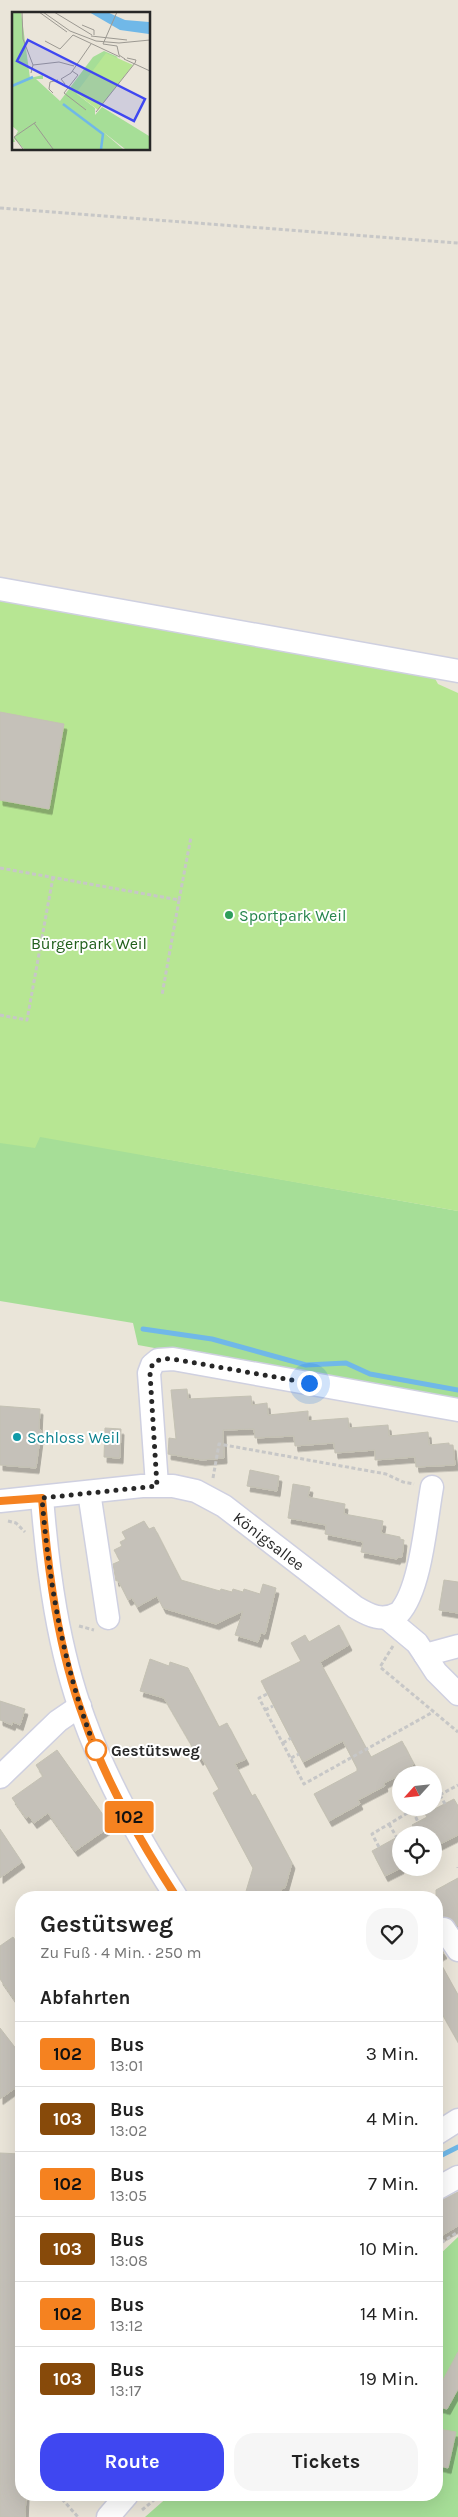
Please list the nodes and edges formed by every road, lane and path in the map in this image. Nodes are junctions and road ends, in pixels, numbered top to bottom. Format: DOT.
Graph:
graph roads {
  1 [pos="0,208"];
  2 [pos="458,243"];
  3 [pos="0,589"];
  4 [pos="458,671"];
  5 [pos="191,837"];
  6 [pos="0,868"];
  7 [pos="53,877"];
  8 [pos="179,900"];
  9 [pos="162,995"];
  10 [pos="0,1015"];
  11 [pos="458,1410"];
  12 [pos="157,1486"];
  13 [pos="432,1487"];
  14 [pos="89,1492"];
  15 [pos="207,1496"];
  16 [pos="42,1498"];
  17 [pos="0,1501"];
  18 [pos="108,1618"];
  19 [pos="59,1623"];
  20 [pos="395,1625"];
  21 [pos="458,1646"];
  22 [pos="425,1655"];
  23 [pos="267,1694"];
  24 [pos="458,1694"];
  25 [pos="80,1706"];
  26 [pos="273,1706"];
  27 [pos="265,1710"];
  28 [pos="433,1712"];
  29 [pos="458,1732"];
  30 [pos="291,1738"];
  31 [pos="283,1743"];
  32 [pos="299,1754"];
  33 [pos="291,1758"];
  34 [pos="0,1777"];
  35 [pos="458,1785"];
  36 [pos="442,1794"];
  37 [pos="442,1799"];
  38 [pos="445,1804"];
  39 [pos="404,1816"];
  40 [pos="415,1816"];
  41 [pos="418,1822"];
  42 [pos="390,1824"];
  43 [pos="392,1828"];
  44 [pos="379,1847"];
  45 [pos="173,1891"];
  46 [pos="444,1928"];
  47 [pos="458,1950"];
  48 [pos="458,2120"];
  49 [pos="443,2130"];
  50 [pos="458,2178"];
  51 [pos="443,2186"];
  52 [pos="458,2232"];
  53 [pos="443,2242"];
  54 [pos="64,2501"];
  55 [pos="133,2504"];
  56 [pos="78,2517"];
  57 [pos="108,2517"];
  1 -- 2 [label="path"];
  3 -- 4 [label="street"];
  5 -- 8 [label="path"];
  6 -- 7 [label="path"];
  7 -- 8 [label="path"];
  7 -- 10 [label="path"];
  8 -- 9 [label="path"];
  11 -- 12 [label="street"];
  12 -- 14 [label="street, Königsallee"];
  12 -- 15 [label="street, Königsallee"];
  13 -- 15 [label="path"];
  13 -- 20 [label="street"];
  14 -- 16 [label="street, Königsallee"];
  14 -- 18 [label="street"];
  15 -- 20 [label="street, Königsallee"];
  16 -- 17 [label="street, Königsallee"];
  16 -- 19 [label="street"];
  18 -- 19 [label="path"];
  19 -- 25 [label="street"];
  20 -- 22 [label="street"];
  20 -- 28 [label="path"];
  21 -- 22 [label="street"];
  22 -- 24 [label="street"];
  23 -- 27 [label="path"];
  25 -- 34 [label="street"];
  25 -- 45 [label="street"];
  26 -- 27 [label="path"];
  27 -- 31 [label="path"];
  28 -- 29 [label="path"];
  28 -- 33 [label="path"];
  30 -- 31 [label="path"];
  31 -- 33 [label="path"];
  32 -- 33 [label="path"];
  35 -- 36 [label="path"];
  37 -- 38 [label="path"];
  39 -- 42 [label="path"];
  40 -- 41 [label="path"];
  42 -- 43 [label="path"];
  42 -- 44 [label="path"];
  46 -- 47 [label="street"];
  48 -- 49 [label="street"];
  50 -- 51 [label="street"];
  52 -- 53 [label="path"];
  54 -- 56 [label="path"];
  55 -- 57 [label="street"];
}
